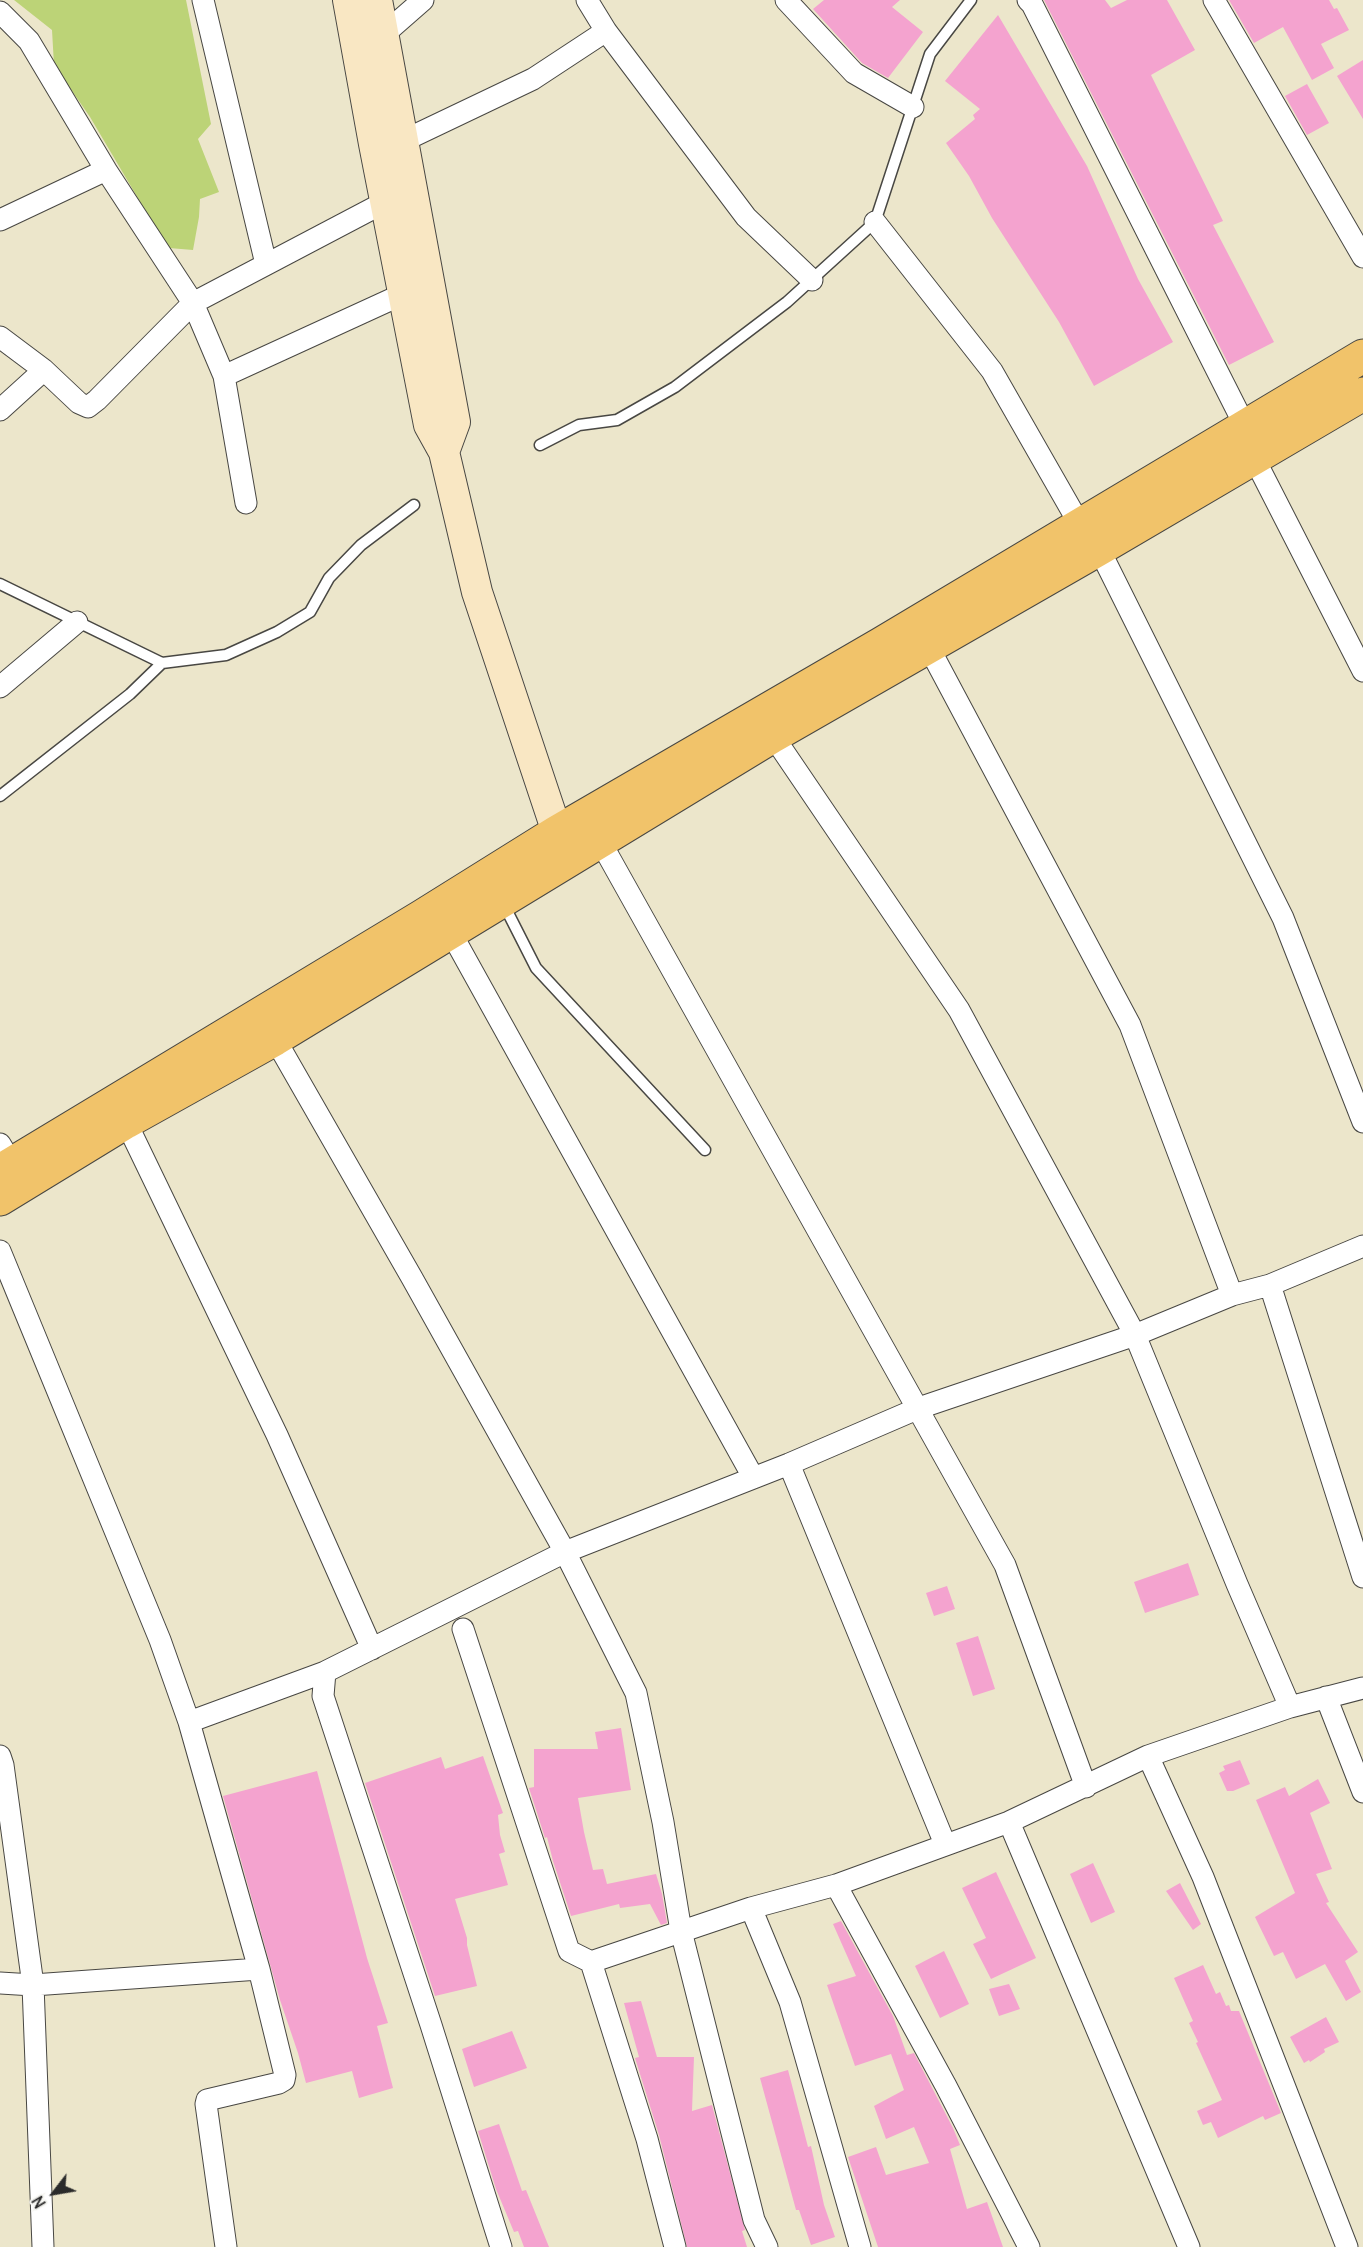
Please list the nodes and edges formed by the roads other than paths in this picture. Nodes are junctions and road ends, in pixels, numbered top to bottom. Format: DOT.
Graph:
graph roads {
  1 [pos="203,0"];
  2 [pos="348,0"];
  3 [pos="377,0"];
  4 [pos="423,0"];
  5 [pos="587,0"];
  6 [pos="786,0"];
  7 [pos="971,0"];
  8 [pos="1028,0"];
  9 [pos="1214,0"];
  10 [pos="0,12"];
  11 [pos="606,31"];
  12 [pos="383,35"];
  13 [pos="913,107"];
  14 [pos="403,141"];
  15 [pos="106,170"];
  16 [pos="385,202"];
  17 [pos="0,220"];
  18 [pos="875,222"];
  19 [pos="1363,257"];
  20 [pos="266,264"];
  21 [pos="812,280"];
  22 [pos="403,294"];
  23 [pos="193,303"];
  24 [pos="0,337"];
  25 [pos="1363,356"];
  26 [pos="44,370"];
  27 [pos="224,376"];
  28 [pos="1363,394"];
  29 [pos="0,410"];
  30 [pos="1250,443"];
  31 [pos="540,445"];
  32 [pos="444,452"];
  33 [pos="246,503"];
  34 [pos="414,505"];
  35 [pos="1089,537"];
  36 [pos="0,584"];
  37 [pos="77,622"];
  38 [pos="928,646"];
  39 [pos="888,655"];
  40 [pos="162,663"];
  41 [pos="1363,671"];
  42 [pos="0,687"];
  43 [pos="773,736"];
  44 [pos="0,796"];
  45 [pos="600,841"];
  46 [pos="563,846"];
  47 [pos="502,900"];
  48 [pos="450,932"];
  49 [pos="275,1039"];
  50 [pos="126,1122"];
  51 [pos="1363,1122"];
  52 [pos="705,1150"];
  53 [pos="4,1160"];
  54 [pos="0,1199"];
  55 [pos="1363,1246"];
  56 [pos="0,1251"];
  57 [pos="1270,1285"];
  58 [pos="1232,1295"];
  59 [pos="1135,1335"];
  60 [pos="919,1408"];
  61 [pos="789,1464"];
  62 [pos="753,1478"];
  63 [pos="565,1552"];
  64 [pos="1363,1577"];
  65 [pos="463,1629"];
  66 [pos="372,1648"];
  67 [pos="325,1672"];
  68 [pos="1363,1688"];
  69 [pos="1326,1697"];
  70 [pos="1290,1707"];
  71 [pos="189,1722"];
  72 [pos="0,1756"];
  73 [pos="1148,1756"];
  74 [pos="1086,1787"];
  75 [pos="1363,1792"];
  76 [pos="1009,1822"];
  77 [pos="945,1844"];
  78 [pos="836,1885"];
  79 [pos="751,1908"];
  80 [pos="681,1931"];
  81 [pos="591,1962"];
  82 [pos="258,1969"];
  83 [pos="0,1983"];
  84 [pos="33,1985"];
  85 [pos="43,2247"];
  86 [pos="226,2247"];
  87 [pos="501,2247"];
  88 [pos="675,2247"];
  89 [pos="767,2247"];
  90 [pos="860,2247"];
  91 [pos="1029,2247"];
  92 [pos="1189,2247"];
  93 [pos="1347,2247"];
  1 -- 20 [label="street"];
  2 -- 16 [label="main road"];
  3 -- 12 [label="main road"];
  4 -- 12 [label="street"];
  5 -- 11 [label="street"];
  6 -- 13 [label="street"];
  7 -- 13 [label="lane"];
  8 -- 30 [label="street"];
  9 -- 19 [label="street"];
  10 -- 15 [label="street"];
  11 -- 14 [label="street"];
  11 -- 21 [label="street"];
  12 -- 14 [label="main road"];
  13 -- 18 [label="lane"];
  14 -- 32 [label="main road"];
  15 -- 17 [label="street"];
  15 -- 23 [label="street"];
  16 -- 20 [label="street"];
  16 -- 22 [label="main road"];
  18 -- 21 [label="lane"];
  18 -- 35 [label="street"];
  20 -- 23 [label="street"];
  21 -- 31 [label="lane"];
  22 -- 27 [label="street"];
  22 -- 32 [label="main road"];
  23 -- 26 [label="street"];
  23 -- 27 [label="street"];
  24 -- 26 [label="street"];
  25 -- 30 [label="main road"];
  26 -- 29 [label="street"];
  27 -- 33 [label="street"];
  28 -- 30 [label="main road"];
  30 -- 35 [label="main road"];
  30 -- 41 [label="street"];
  32 -- 46 [label="main road"];
  34 -- 40 [label="lane"];
  35 -- 38 [label="main road"];
  35 -- 39 [label="main road"];
  35 -- 51 [label="street"];
  36 -- 37 [label="lane"];
  37 -- 40 [label="lane"];
  37 -- 42 [label="street"];
  38 -- 39 [label="main road"];
  38 -- 58 [label="street"];
  39 -- 43 [label="main road"];
  39 -- 46 [label="main road"];
  40 -- 44 [label="lane"];
  43 -- 45 [label="main road"];
  43 -- 59 [label="street"];
  45 -- 46 [label="main road"];
  45 -- 60 [label="street"];
  46 -- 47 [label="main road"];
  46 -- 53 [label="main road"];
  47 -- 48 [label="main road"];
  47 -- 52 [label="lane"];
  48 -- 49 [label="main road"];
  48 -- 62 [label="street"];
  49 -- 50 [label="main road"];
  49 -- 63 [label="street"];
  50 -- 54 [label="main road"];
  50 -- 66 [label="street"];
  55 -- 57 [label="street"];
  56 -- 71 [label="street"];
  57 -- 58 [label="street"];
  57 -- 64 [label="street"];
  58 -- 59 [label="street"];
  59 -- 60 [label="street"];
  59 -- 70 [label="street"];
  60 -- 61 [label="street"];
  60 -- 74 [label="street"];
  61 -- 62 [label="street"];
  61 -- 77 [label="street"];
  62 -- 63 [label="street"];
  63 -- 66 [label="street"];
  63 -- 80 [label="street"];
  65 -- 81 [label="street"];
  66 -- 67 [label="street"];
  67 -- 71 [label="street"];
  67 -- 87 [label="street"];
  68 -- 69 [label="street"];
  69 -- 70 [label="street"];
  69 -- 75 [label="street"];
  70 -- 73 [label="street"];
  71 -- 82 [label="street"];
  72 -- 84 [label="street"];
  73 -- 74 [label="street"];
  73 -- 93 [label="street"];
  74 -- 76 [label="street"];
  76 -- 77 [label="street"];
  76 -- 92 [label="street"];
  77 -- 78 [label="street"];
  78 -- 79 [label="street"];
  78 -- 91 [label="street"];
  79 -- 80 [label="street"];
  79 -- 90 [label="street"];
  80 -- 81 [label="street"];
  80 -- 89 [label="street"];
  81 -- 88 [label="street"];
  82 -- 84 [label="street"];
  82 -- 86 [label="street"];
  83 -- 84 [label="street"];
  84 -- 85 [label="street"];
}
